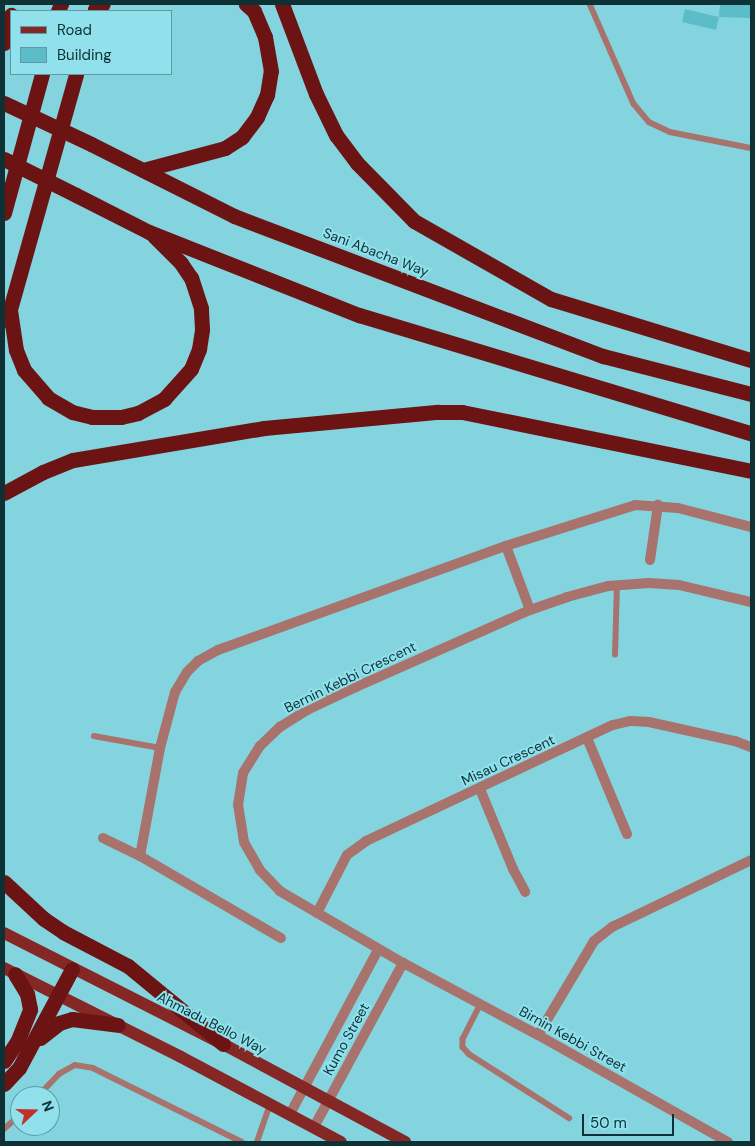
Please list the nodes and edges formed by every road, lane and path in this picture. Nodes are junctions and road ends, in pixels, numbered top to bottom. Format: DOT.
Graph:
graph roads {
  1 [pos="246,4"];
  2 [pos="282,4"];
  3 [pos="590,4"];
  4 [pos="10,19"];
  5 [pos="4,43"];
  6 [pos="42,75"];
  7 [pos="76,75"];
  8 [pos="4,103"];
  9 [pos="751,148"];
  10 [pos="4,158"];
  11 [pos="143,170"];
  12 [pos="4,213"];
  13 [pos="149,232"];
  14 [pos="10,310"];
  15 [pos="4,331"];
  16 [pos="751,360"];
  17 [pos="751,394"];
  18 [pos="751,433"];
  19 [pos="751,471"];
  20 [pos="4,493"];
  21 [pos="658,505"];
  22 [pos="751,527"];
  23 [pos="506,546"];
  24 [pos="650,560"];
  25 [pos="617,585"];
  26 [pos="751,602"];
  27 [pos="530,610"];
  28 [pos="615,654"];
  29 [pos="94,736"];
  30 [pos="587,738"];
  31 [pos="751,747"];
  32 [pos="160,748"];
  33 [pos="480,788"];
  34 [pos="627,834"];
  35 [pos="103,838"];
  36 [pos="140,856"];
  37 [pos="751,860"];
  38 [pos="4,882"];
  39 [pos="526,892"];
  40 [pos="317,913"];
  41 [pos="4,933"];
  42 [pos="281,938"];
  43 [pos="378,950"];
  44 [pos="403,963"];
  45 [pos="72,969"];
  46 [pos="10,971"];
  47 [pos="59,997"];
  48 [pos="481,1004"];
  49 [pos="118,1025"];
  50 [pos="538,1035"];
  51 [pos="33,1044"];
  52 [pos="223,1044"];
  53 [pos="4,1061"];
  54 [pos="4,1084"];
  55 [pos="48,1086"];
  56 [pos="303,1087"];
  57 [pos="328,1100"];
  58 [pos="270,1105"];
  59 [pos="290,1114"];
  60 [pos="569,1118"];
  61 [pos="314,1127"];
  62 [pos="242,1142"];
  63 [pos="257,1142"];
  64 [pos="341,1142"];
  65 [pos="405,1142"];
  66 [pos="728,1142"];
  1 -- 11 [label="highway"];
  2 -- 16 [label="highway"];
  3 -- 9 [label="lane"];
  4 -- 5 [label="highway"];
  6 -- 12 [label="highway"];
  7 -- 14 [label="highway"];
  8 -- 11 [label="highway, Sani Abacha Way, bridge"];
  10 -- 13 [label="highway, bridge"];
  11 -- 17 [label="highway, Sani Abacha Way"];
  13 -- 14 [label="highway"];
  13 -- 18 [label="highway"];
  14 -- 15 [label="highway"];
  19 -- 20 [label="highway"];
  21 -- 22 [label="street"];
  21 -- 23 [label="street"];
  21 -- 24 [label="street"];
  23 -- 27 [label="street"];
  23 -- 32 [label="street"];
  25 -- 26 [label="street, Bernin Kebbi Crescent"];
  25 -- 27 [label="street, Bernin Kebbi Crescent"];
  25 -- 28 [label="lane"];
  27 -- 40 [label="street, Bernin Kebbi Crescent"];
  29 -- 32 [label="lane"];
  30 -- 31 [label="street, Misau Crescent"];
  30 -- 33 [label="street, Misau Crescent"];
  30 -- 34 [label="street"];
  32 -- 36 [label="street"];
  33 -- 39 [label="street"];
  33 -- 40 [label="street, Misau Crescent"];
  35 -- 36 [label="street"];
  36 -- 42 [label="street"];
  37 -- 50 [label="street"];
  38 -- 52 [label="highway"];
  40 -- 43 [label="street, Bernin Kebbi Crescent"];
  41 -- 45 [label="main road, Ahmadu Bello Way"];
  43 -- 44 [label="street, Bernin Kebbi Crescent"];
  43 -- 56 [label="street"];
  44 -- 48 [label="street, Birnin Kebbi Street"];
  44 -- 57 [label="street, Kumo Street"];
  45 -- 47 [label="highway"];
  45 -- 52 [label="main road, Ahmadu Bello Way"];
  46 -- 47 [label="main road"];
  46 -- 53 [label="highway"];
  47 -- 49 [label="main road"];
  47 -- 51 [label="highway"];
  48 -- 50 [label="street, Birnin Kebbi Street"];
  48 -- 60 [label="lane"];
  49 -- 51 [label="highway"];
  49 -- 58 [label="main road"];
  50 -- 66 [label="street, Birnin Kebbi Street"];
  51 -- 54 [label="highway"];
  52 -- 56 [label="main road, Ahmadu Bello Way"];
  55 -- 62 [label="lane"];
  56 -- 57 [label="main road, Ahmadu Bello Way"];
  56 -- 59 [label="street"];
  57 -- 61 [label="street, Kumo Street"];
  57 -- 65 [label="main road, Ahmadu Bello Way"];
  58 -- 59 [label="main road"];
  58 -- 63 [label="lane"];
  59 -- 61 [label="main road"];
  61 -- 64 [label="main road"];
}
